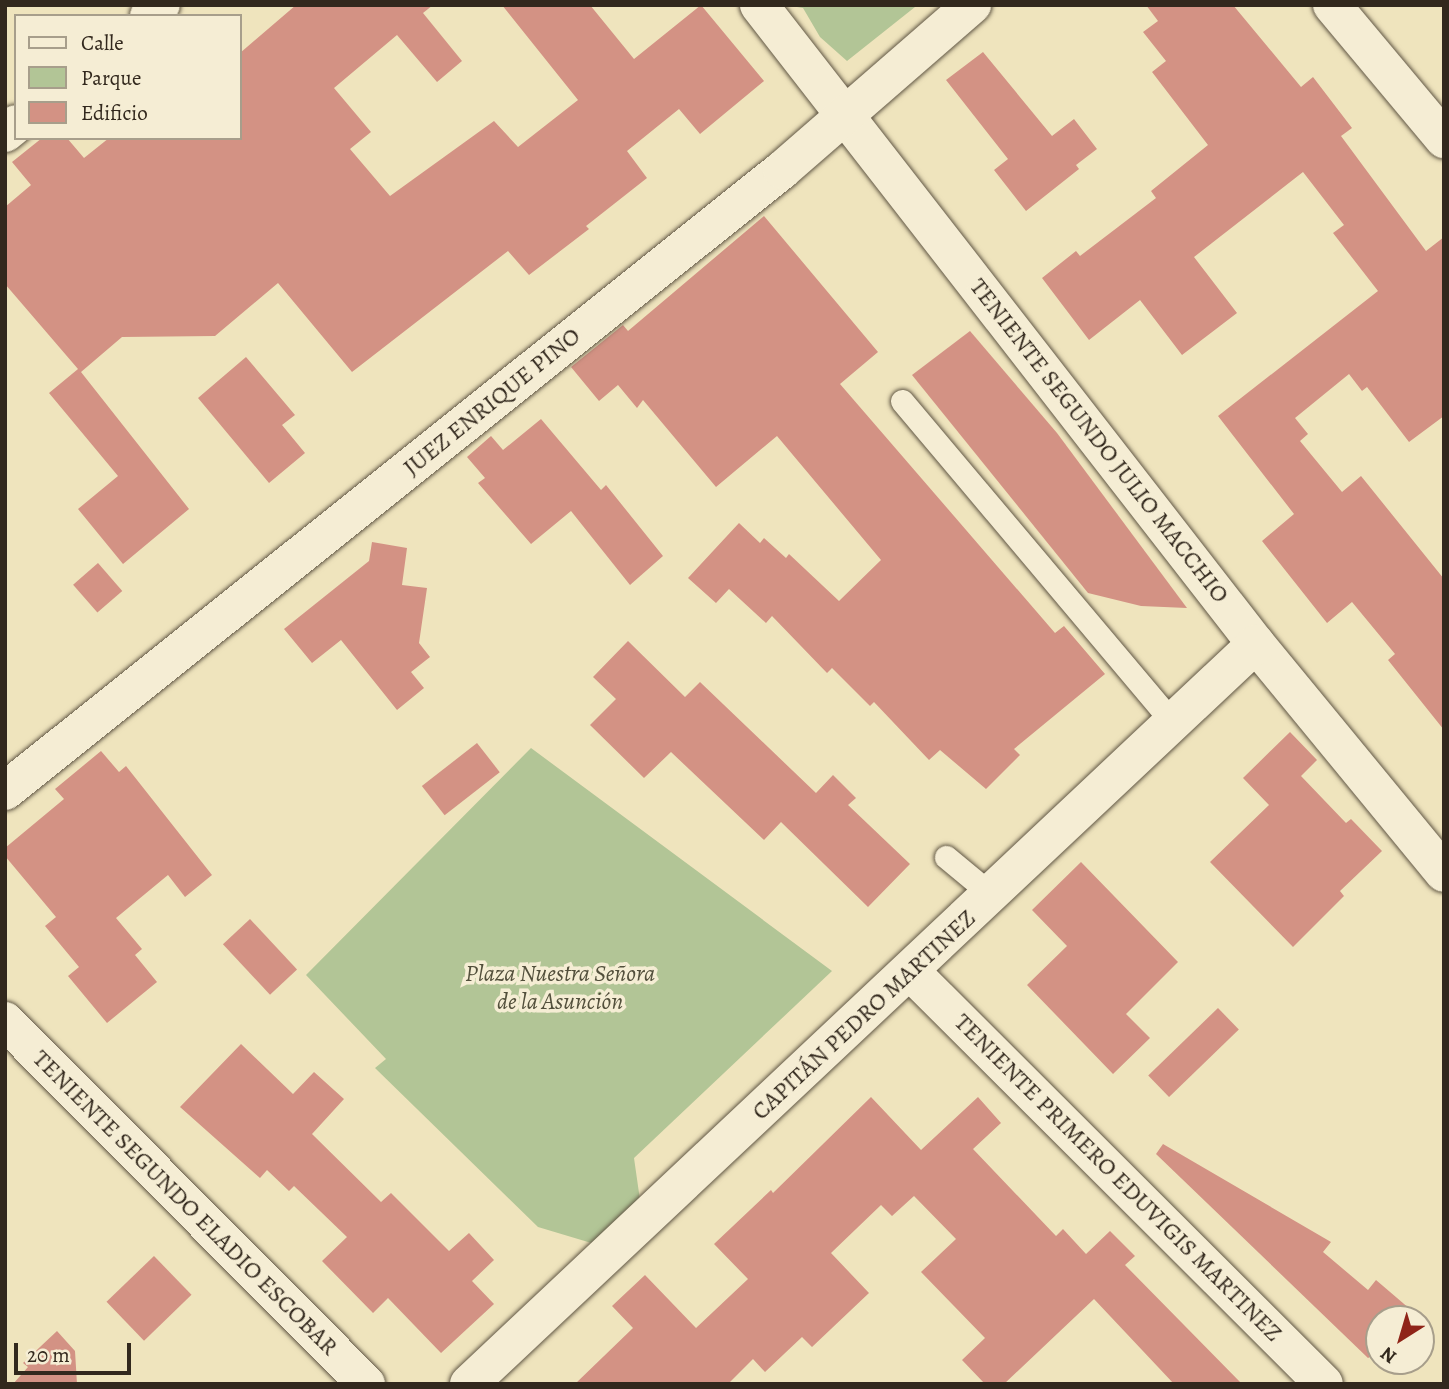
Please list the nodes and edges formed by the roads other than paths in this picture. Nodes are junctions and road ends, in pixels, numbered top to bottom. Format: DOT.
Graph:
graph roads {
  1 [pos="759,5"];
  2 [pos="972,5"];
  3 [pos="1332,5"];
  4 [pos="846,115"];
  5 [pos="1444,139"];
  6 [pos="902,401"];
  7 [pos="1256,644"];
  8 [pos="1173,723"];
  9 [pos="5,791"];
  10 [pos="946,856"];
  11 [pos="1444,873"];
  12 [pos="992,895"];
  13 [pos="911,972"];
  14 [pos="5,1021"];
  15 [pos="366,1384"];
  16 [pos="469,1384"];
  17 [pos="1324,1384"];
  1 -- 4 [label="street, TENIENTE SEGUNDO JULIO MACCHIO"];
  2 -- 4 [label="street, JUEZ ENRIQUE PINO"];
  3 -- 5 [label="street"];
  4 -- 7 [label="street, TENIENTE SEGUNDO JULIO MACCHIO"];
  4 -- 9 [label="street, JUEZ ENRIQUE PINO"];
  6 -- 8 [label="lane"];
  7 -- 8 [label="street, CAPITÁN PEDRO MARTINEZ"];
  7 -- 11 [label="street, TENIENTE SEGUNDO JULIO MACCHIO"];
  8 -- 12 [label="street, CAPITÁN PEDRO MARTINEZ"];
  10 -- 12 [label="lane"];
  12 -- 13 [label="street, CAPITÁN PEDRO MARTINEZ"];
  13 -- 16 [label="street, CAPITÁN PEDRO MARTINEZ"];
  13 -- 17 [label="street, TENIENTE PRIMERO EDUVIGIS MARTINEZ"];
  14 -- 15 [label="street, TENIENTE SEGUNDO ELADIO ESCOBAR"];
}
